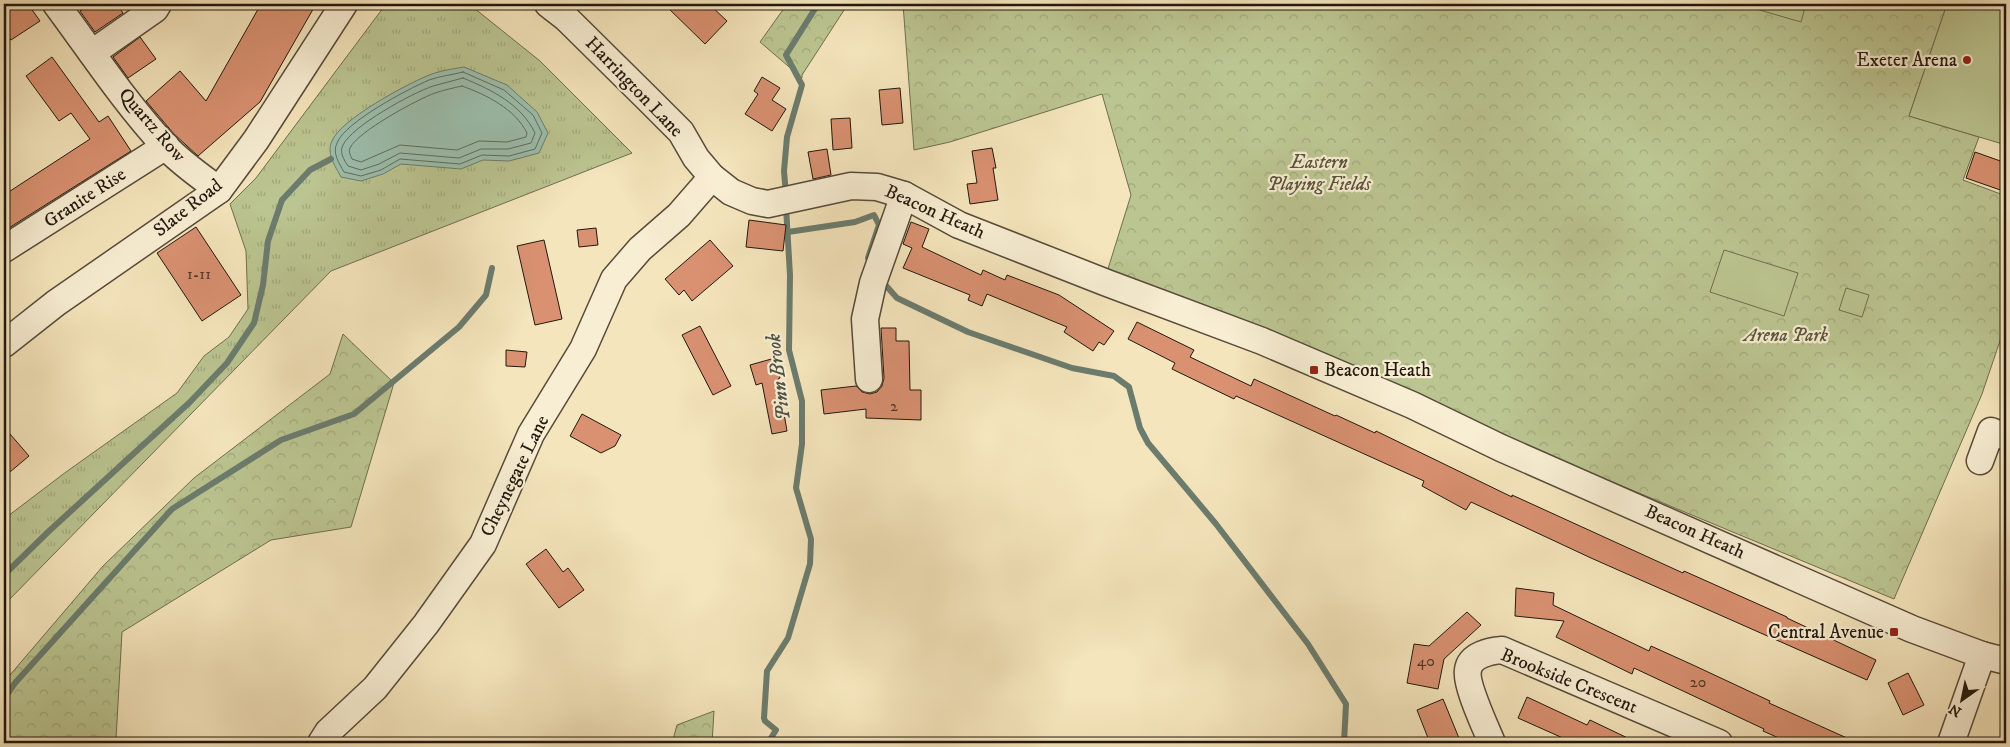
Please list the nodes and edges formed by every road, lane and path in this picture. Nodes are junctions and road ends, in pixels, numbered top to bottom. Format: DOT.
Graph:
graph roads {
  1 [pos="56,4"];
  2 [pos="158,4"];
  3 [pos="344,4"];
  4 [pos="548,4"];
  5 [pos="92,53"];
  6 [pos="166,146"];
  7 [pos="712,177"];
  8 [pos="219,190"];
  9 [pos="904,195"];
  10 [pos="4,250"];
  11 [pos="4,344"];
  12 [pos="869,379"];
  13 [pos="2006,437"];
  14 [pos="1980,461"];
  15 [pos="1994,658"];
  16 [pos="321,743"];
  17 [pos="1492,743"];
  18 [pos="1719,743"];
  19 [pos="1952,743"];
  1 -- 5 [label="street, Quartz Row"];
  2 -- 5 [label="street"];
  3 -- 8 [label="street, Slate Road"];
  4 -- 7 [label="street, Harrington Lane"];
  5 -- 6 [label="street, Quartz Row"];
  6 -- 8 [label="street, Quartz Row"];
  6 -- 10 [label="street, Granite Rise"];
  7 -- 9 [label="street, Beacon Heath"];
  7 -- 16 [label="street, Cheynegate Lane"];
  8 -- 11 [label="street, Slate Road"];
  9 -- 12 [label="street"];
  9 -- 15 [label="street, Beacon Heath"];
  13 -- 14 [label="street"];
  15 -- 19 [label="street, Beacon Heath"];
  17 -- 18 [label="street, Brookside Crescent"];
}
